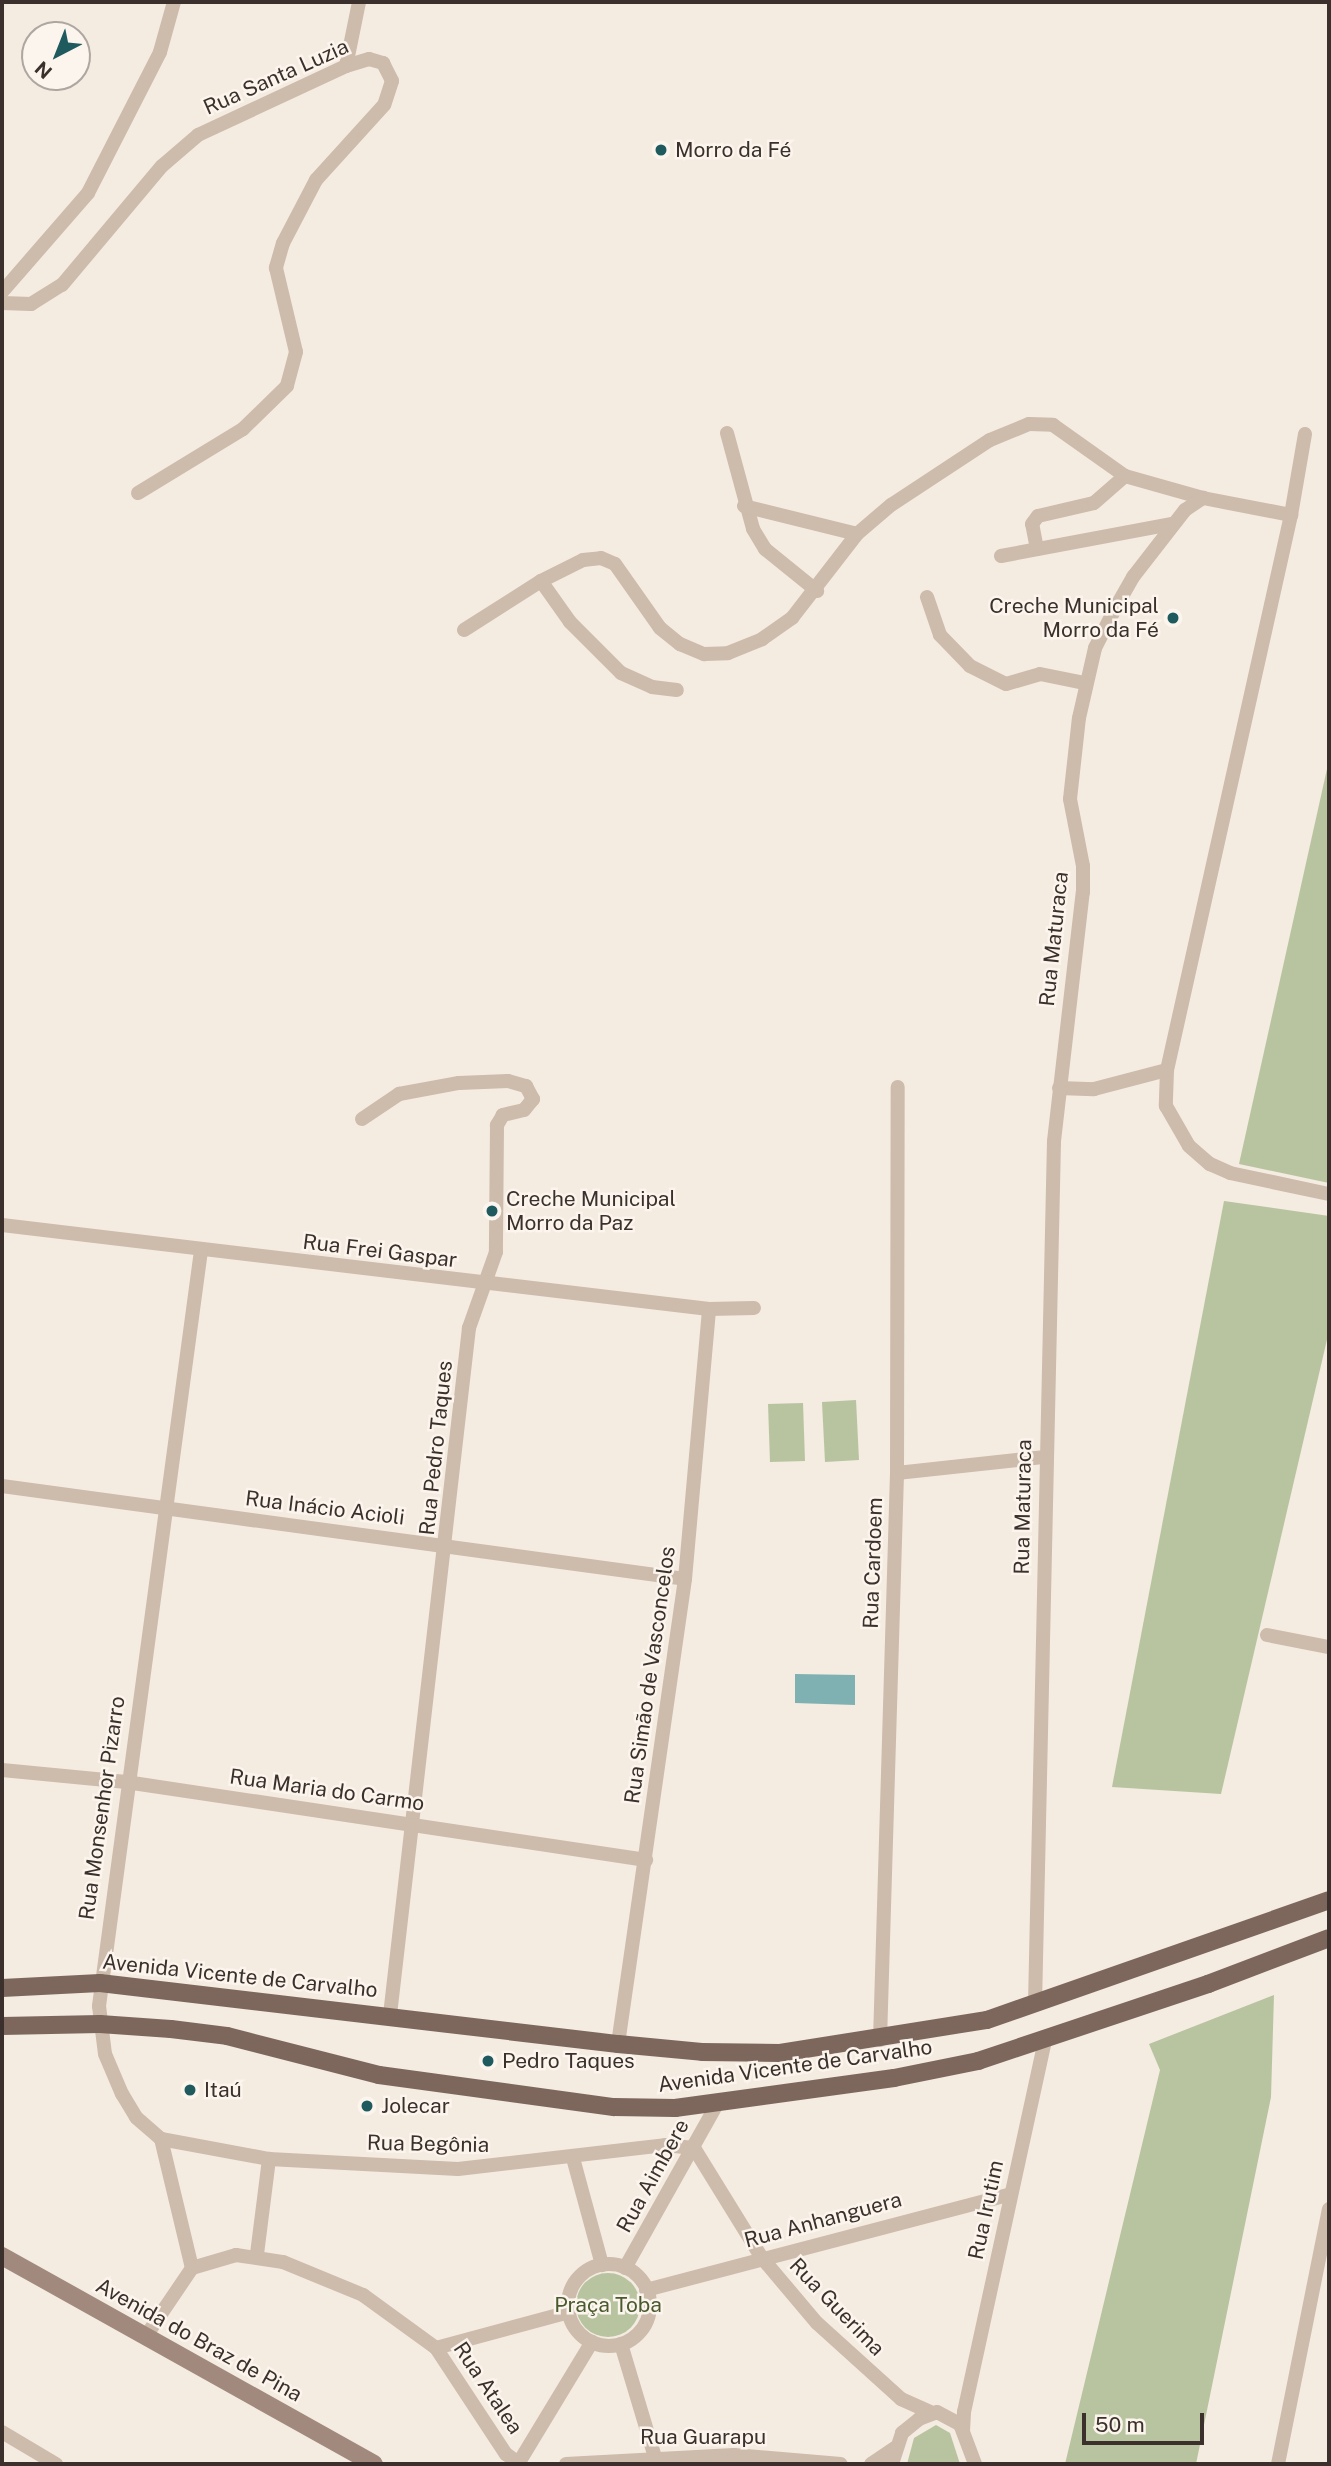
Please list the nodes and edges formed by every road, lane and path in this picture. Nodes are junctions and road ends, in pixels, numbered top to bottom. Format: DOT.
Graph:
graph roads {
  1 [pos="174,2"];
  2 [pos="359,2"];
  3 [pos="346,66"];
  4 [pos="2,292"];
  5 [pos="2,303"];
  6 [pos="727,433"];
  7 [pos="1305,434"];
  8 [pos="1125,476"];
  9 [pos="138,493"];
  10 [pos="1203,498"];
  11 [pos="744,506"];
  12 [pos="1291,515"];
  13 [pos="1172,524"];
  14 [pos="857,534"];
  15 [pos="1037,549"];
  16 [pos="1000,556"];
  17 [pos="541,581"];
  18 [pos="817,591"];
  19 [pos="928,597"];
  20 [pos="464,630"];
  21 [pos="1085,683"];
  22 [pos="677,690"];
  23 [pos="1167,1070"];
  24 [pos="898,1087"];
  25 [pos="1059,1088"];
  26 [pos="362,1119"];
  27 [pos="1329,1194"];
  28 [pos="2,1225"];
  29 [pos="201,1251"];
  30 [pos="484,1284"];
  31 [pos="754,1308"];
  32 [pos="709,1309"];
  33 [pos="1045,1457"];
  34 [pos="897,1473"];
  35 [pos="2,1486"];
  36 [pos="164,1509"];
  37 [pos="448,1545"];
  38 [pos="685,1578"];
  39 [pos="1268,1635"];
  40 [pos="1329,1647"];
  41 [pos="2,1770"];
  42 [pos="126,1782"];
  43 [pos="415,1824"];
  44 [pos="646,1860"];
  45 [pos="1329,1900"];
  46 [pos="1329,1938"];
  47 [pos="100,1983"];
  48 [pos="2,1988"];
  49 [pos="1035,2006"];
  50 [pos="390,2015"];
  51 [pos="100,2024"];
  52 [pos="2,2026"];
  53 [pos="1045,2039"];
  54 [pos="880,2040"];
  55 [pos="618,2044"];
  56 [pos="717,2104"];
  57 [pos="161,2139"];
  58 [pos="694,2148"];
  59 [pos="573,2158"];
  60 [pos="269,2159"];
  61 [pos="1011,2194"];
  62 [pos="1329,2209"];
  63 [pos="257,2255"];
  64 [pos="2,2256"];
  65 [pos="762,2258"];
  66 [pos="602,2265"];
  67 [pos="192,2268"];
  68 [pos="625,2268"];
  69 [pos="646,2290"];
  70 [pos="569,2312"];
  71 [pos="146,2336"];
  72 [pos="592,2342"];
  73 [pos="621,2344"];
  74 [pos="436,2348"];
  75 [pos="886,2386"];
  76 [pos="969,2390"];
  77 [pos="937,2413"];
  78 [pos="964,2431"];
  79 [pos="2,2432"];
  80 [pos="902,2433"];
  81 [pos="895,2448"];
  82 [pos="346,2457"];
  83 [pos="655,2457"];
  84 [pos="56,2464"];
  85 [pos="374,2464"];
  86 [pos="518,2464"];
  87 [pos="566,2464"];
  88 [pos="841,2464"];
  89 [pos="871,2464"];
  90 [pos="892,2464"];
  91 [pos="975,2464"];
  92 [pos="1278,2464"];
  1 -- 4 [label="street"];
  2 -- 3 [label="street"];
  3 -- 5 [label="street, Rua Santa Luzia"];
  3 -- 9 [label="street, Rua Santa Luzia"];
  6 -- 11 [label="street"];
  7 -- 12 [label="street"];
  8 -- 10 [label="street"];
  8 -- 14 [label="street"];
  8 -- 15 [label="street"];
  10 -- 12 [label="street"];
  10 -- 13 [label="street, Rua Maturaca"];
  11 -- 14 [label="street"];
  11 -- 18 [label="street"];
  12 -- 23 [label="street"];
  13 -- 15 [label="street"];
  13 -- 21 [label="street, Rua Maturaca"];
  14 -- 18 [label="street"];
  15 -- 16 [label="street"];
  17 -- 18 [label="street"];
  17 -- 20 [label="street"];
  17 -- 22 [label="street"];
  19 -- 21 [label="street"];
  21 -- 25 [label="street, Rua Maturaca"];
  23 -- 25 [label="street"];
  23 -- 27 [label="street"];
  24 -- 34 [label="street, Rua Cardoem"];
  25 -- 33 [label="street, Rua Maturaca"];
  26 -- 30 [label="street, Rua Pedro Taques"];
  28 -- 29 [label="street, Rua Frei Gaspar"];
  29 -- 30 [label="street, Rua Frei Gaspar"];
  29 -- 36 [label="street, Rua Monsenhor Pizarro"];
  30 -- 32 [label="street, Rua Frei Gaspar"];
  30 -- 37 [label="street, Rua Pedro Taques"];
  31 -- 32 [label="street, Rua Frei Gaspar"];
  32 -- 38 [label="street, Rua Simão de Vasconcelos"];
  33 -- 34 [label="street"];
  33 -- 49 [label="street, Rua Maturaca"];
  34 -- 54 [label="street, Rua Cardoem"];
  35 -- 36 [label="street, Rua Inácio Acioli"];
  36 -- 37 [label="street, Rua Inácio Acioli"];
  36 -- 42 [label="street, Rua Monsenhor Pizarro"];
  37 -- 38 [label="street, Rua Inácio Acioli"];
  37 -- 43 [label="street, Rua Pedro Taques"];
  38 -- 44 [label="street, Rua Simão de Vasconcelos"];
  39 -- 40 [label="street"];
  41 -- 42 [label="street, Rua Maria do Carmo"];
  42 -- 43 [label="street, Rua Maria do Carmo"];
  42 -- 47 [label="street, Rua Monsenhor Pizarro"];
  43 -- 44 [label="street, Rua Maria do Carmo"];
  43 -- 50 [label="street, Rua Pedro Taques"];
  44 -- 55 [label="street, Rua Simão de Vasconcelos"];
  45 -- 49 [label="main road, Avenida Vicente de Carvalho"];
  46 -- 53 [label="main road, Avenida Vicente de Carvalho"];
  47 -- 48 [label="main road, Avenida Vicente de Carvalho"];
  47 -- 50 [label="main road, Avenida Vicente de Carvalho"];
  47 -- 51 [label="street, Rua Monsenhor Pizarro"];
  49 -- 54 [label="main road, Avenida Vicente de Carvalho"];
  50 -- 55 [label="main road, Avenida Vicente de Carvalho"];
  51 -- 52 [label="main road, Avenida Vicente de Carvalho"];
  51 -- 56 [label="main road, Avenida Vicente de Carvalho"];
  51 -- 57 [label="street, Rua Monsenhor Pizarro"];
  53 -- 56 [label="main road, Avenida Vicente de Carvalho"];
  53 -- 61 [label="street, Rua Irutim"];
  54 -- 55 [label="main road, Avenida Vicente de Carvalho"];
  56 -- 58 [label="street, Rua Aimbere"];
  57 -- 60 [label="street, Rua Begônia"];
  57 -- 67 [label="street"];
  58 -- 59 [label="street, Rua Begônia"];
  58 -- 65 [label="street, Rua Guerima"];
  58 -- 68 [label="street, Rua Aimbere"];
  59 -- 60 [label="street, Rua Begônia"];
  59 -- 66 [label="street"];
  60 -- 63 [label="street"];
  61 -- 65 [label="street, Rua Anhanguera"];
  61 -- 76 [label="street, Rua Irutim"];
  62 -- 92 [label="street"];
  63 -- 67 [label="street, Rua Atalea"];
  63 -- 74 [label="street, Rua Atalea"];
  64 -- 71 [label="main road, Avenida do Braz de Pina"];
  65 -- 69 [label="street, Rua Anhanguera"];
  65 -- 75 [label="street, Rua Guerima"];
  66 -- 68 [label="street"];
  66 -- 70 [label="street"];
  67 -- 71 [label="street"];
  68 -- 69 [label="street"];
  69 -- 73 [label="street"];
  70 -- 72 [label="street"];
  70 -- 74 [label="street"];
  71 -- 82 [label="main road, Avenida do Braz de Pina"];
  72 -- 73 [label="street"];
  72 -- 86 [label="street"];
  73 -- 83 [label="street"];
  74 -- 86 [label="street, Rua Atalea"];
  75 -- 77 [label="street, Rua Guerima"];
  75 -- 80 [label="street, Rua Guerima"];
  76 -- 77 [label="street"];
  76 -- 78 [label="street, Rua Irutim"];
  77 -- 78 [label="street, Rua Guerima"];
  77 -- 80 [label="street"];
  78 -- 91 [label="street"];
  79 -- 84 [label="street"];
  80 -- 81 [label="street"];
  81 -- 89 [label="street"];
  81 -- 90 [label="street"];
  82 -- 85 [label="main road, Avenida do Braz de Pina"];
  83 -- 87 [label="street, Rua Guarapu"];
  83 -- 88 [label="street, Rua Guarapu"];
}
